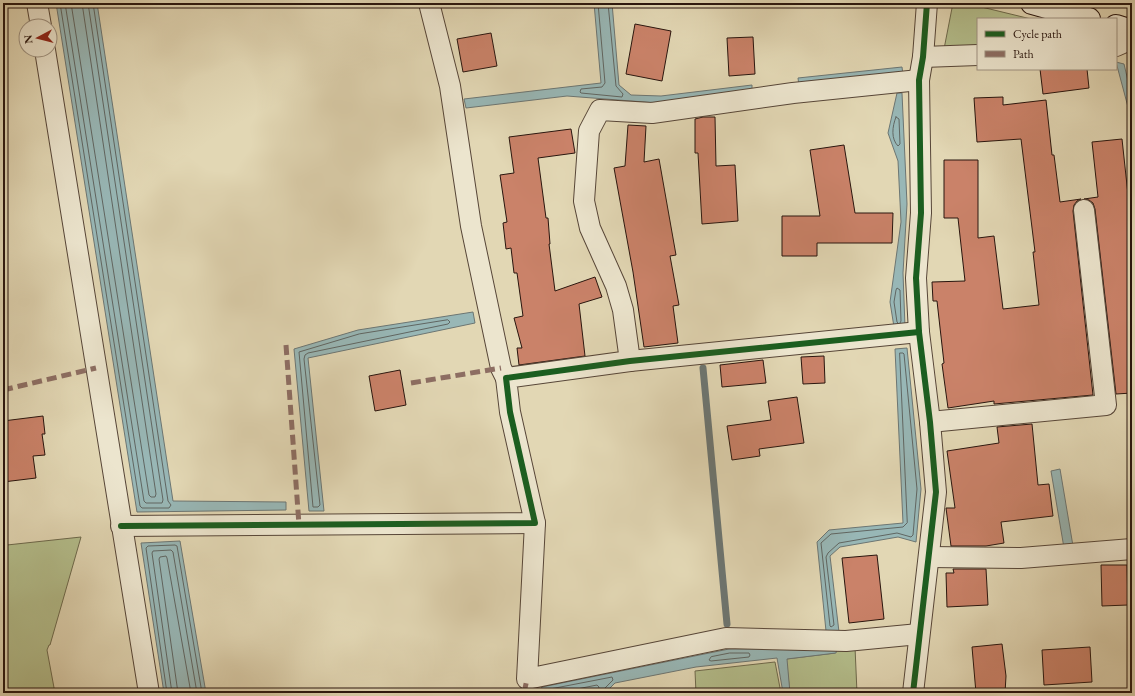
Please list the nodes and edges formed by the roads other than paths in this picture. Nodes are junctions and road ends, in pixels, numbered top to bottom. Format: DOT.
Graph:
graph roads {
  1 [pos="37,3"];
  2 [pos="429,3"];
  3 [pos="927,3"];
  4 [pos="1032,3"];
  5 [pos="40,18"];
  6 [pos="1085,18"];
  7 [pos="1117,26"];
  8 [pos="1132,31"];
  9 [pos="1132,39"];
  10 [pos="1117,46"];
  11 [pos="977,55"];
  12 [pos="923,57"];
  13 [pos="46,58"];
  14 [pos="919,80"];
  15 [pos="1084,210"];
  16 [pos="919,332"];
  17 [pos="630,362"];
  18 [pos="506,378"];
  19 [pos="930,422"];
  20 [pos="535,523"];
  21 [pos="121,526"];
  22 [pos="1132,549"];
  23 [pos="929,557"];
  24 [pos="919,634"];
  25 [pos="148,693"];
  26 [pos="913,693"];
  1 -- 5 [label="street"];
  2 -- 18 [label="street"];
  3 -- 12 [label="street"];
  4 -- 6 [label="street"];
  7 -- 8 [label="street"];
  9 -- 10 [label="street"];
  11 -- 12 [label="street"];
  12 -- 14 [label="street"];
  13 -- 21 [label="street"];
  14 -- 16 [label="street"];
  14 -- 17 [label="street"];
  15 -- 19 [label="street"];
  16 -- 17 [label="street"];
  16 -- 19 [label="street"];
  17 -- 18 [label="street"];
  18 -- 20 [label="street"];
  19 -- 23 [label="street"];
  20 -- 21 [label="street"];
  20 -- 24 [label="street"];
  21 -- 25 [label="street"];
  22 -- 23 [label="street"];
  23 -- 24 [label="street"];
  24 -- 26 [label="street"];
}
